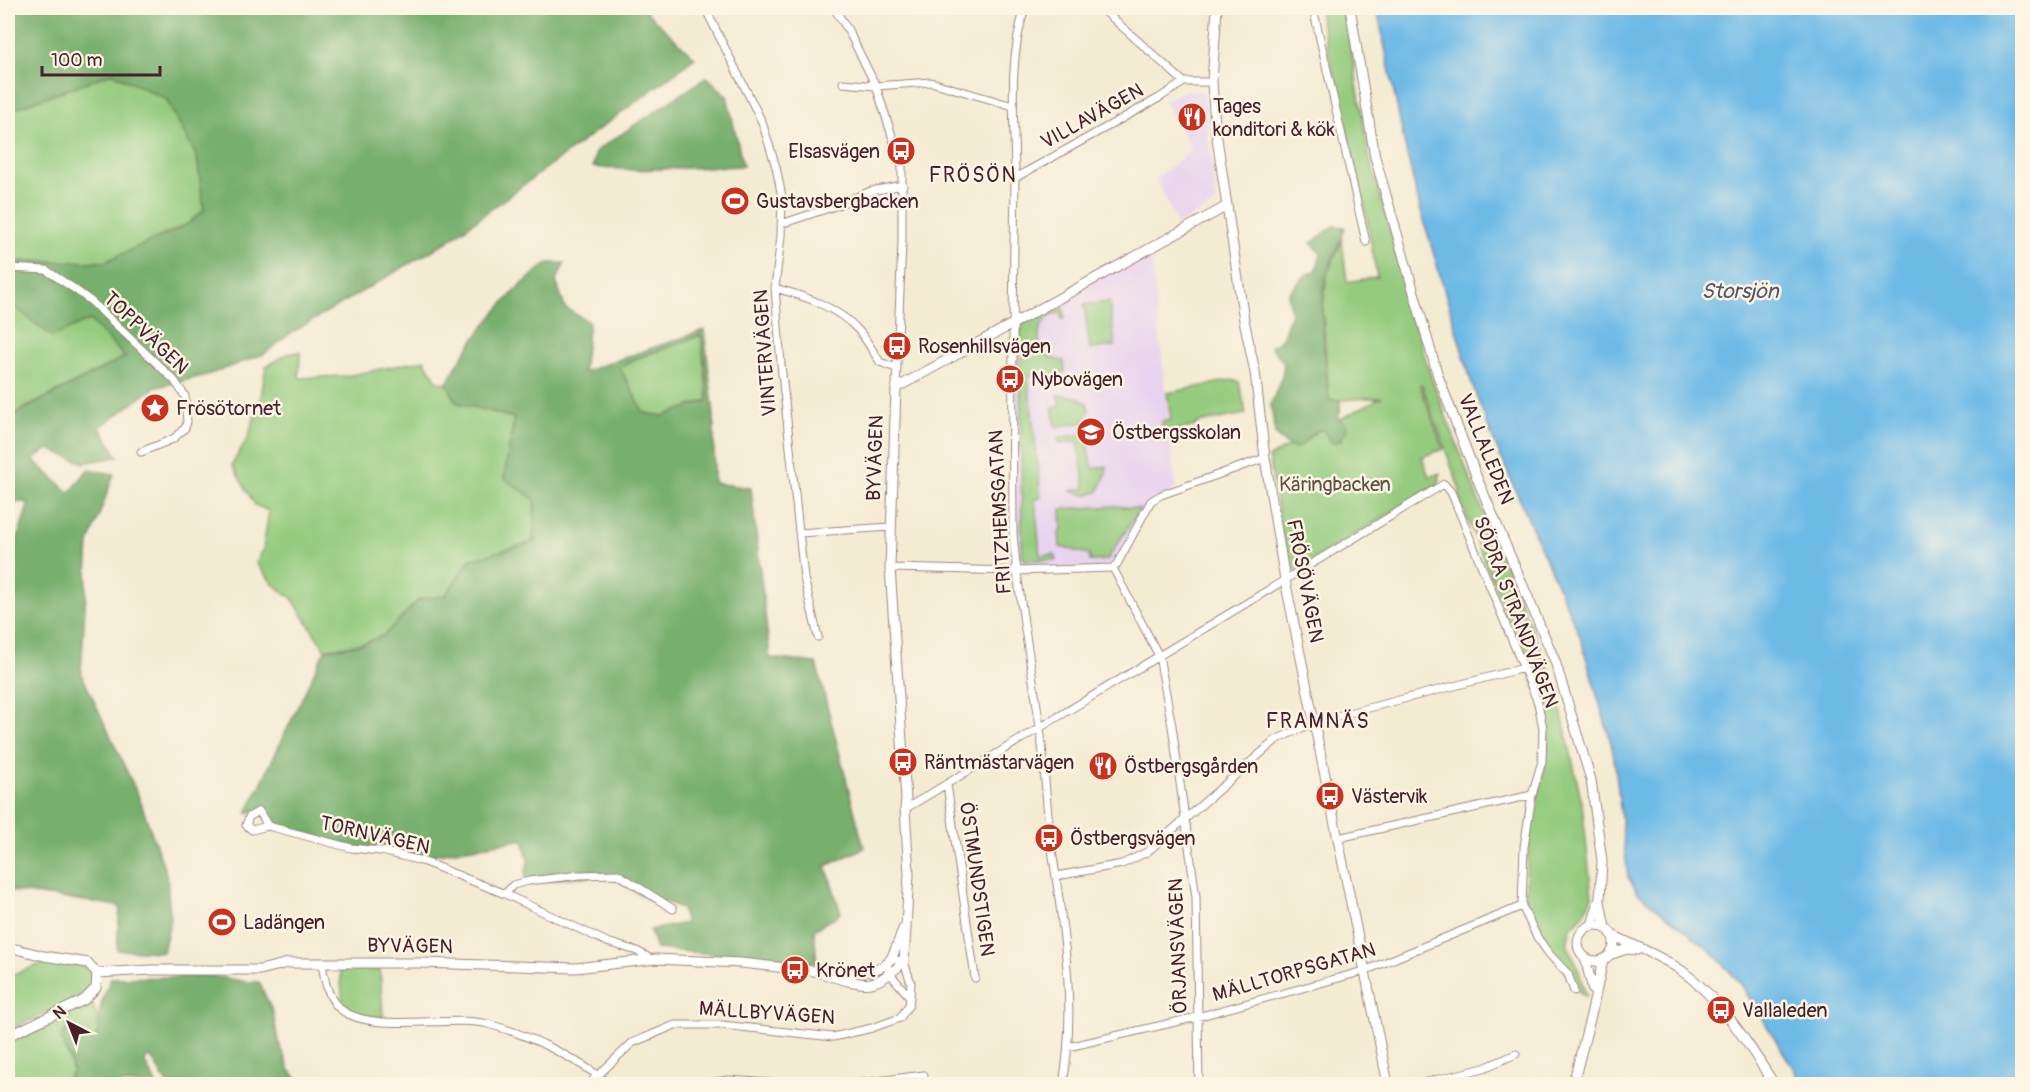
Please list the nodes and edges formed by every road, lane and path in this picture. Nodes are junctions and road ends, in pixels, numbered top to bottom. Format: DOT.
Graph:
graph roads {
  1 [pos="705,8"];
  2 [pos="834,8"];
  3 [pos="1025,8"];
  4 [pos="1101,8"];
  5 [pos="1217,8"];
  6 [pos="1313,8"];
  7 [pos="1350,8"];
  8 [pos="1184,82"];
  9 [pos="1212,82"];
  10 [pos="843,83"];
  11 [pos="876,86"];
  12 [pos="1013,106"];
  13 [pos="1015,178"];
  14 [pos="903,185"];
  15 [pos="1227,206"];
  16 [pos="781,224"];
  17 [pos="1366,242"];
  18 [pos="8,268"];
  19 [pos="775,288"];
  20 [pos="1013,324"];
  21 [pos="896,368"];
  22 [pos="896,388"];
  23 [pos="141,452"];
  24 [pos="1264,458"];
  25 [pos="891,527"];
  26 [pos="799,533"];
  27 [pos="890,568"];
  28 [pos="1113,568"];
  29 [pos="1016,571"];
  30 [pos="1285,580"];
  31 [pos="818,636"];
  32 [pos="1159,656"];
  33 [pos="1524,668"];
  34 [pos="1314,722"];
  35 [pos="1040,728"];
  36 [pos="947,784"];
  37 [pos="1532,795"];
  38 [pos="905,809"];
  39 [pos="1186,820"];
  40 [pos="268,826"];
  41 [pos="1338,838"];
  42 [pos="1057,876"];
  43 [pos="505,894"];
  44 [pos="1600,898"];
  45 [pos="1522,906"];
  46 [pos="673,909"];
  47 [pos="905,924"];
  48 [pos="1592,925"];
  49 [pos="1609,931"];
  50 [pos="8,948"];
  51 [pos="1642,950"];
  52 [pos="1606,957"];
  53 [pos="1585,958"];
  54 [pos="651,959"];
  55 [pos="888,961"];
  56 [pos="904,962"];
  57 [pos="322,963"];
  58 [pos="1364,971"];
  59 [pos="818,972"];
  60 [pos="97,973"];
  61 [pos="890,974"];
  62 [pos="975,978"];
  63 [pos="1574,991"];
  64 [pos="1594,996"];
  65 [pos="910,997"];
  66 [pos="1197,1017"];
  67 [pos="8,1036"];
  68 [pos="1068,1047"];
  69 [pos="1516,1054"];
  70 [pos="924,1075"];
  71 [pos="598,1076"];
  72 [pos="588,1084"];
  73 [pos="610,1084"];
  74 [pos="701,1084"];
  75 [pos="786,1084"];
  76 [pos="855,1084"];
  77 [pos="1063,1084"];
  78 [pos="1199,1084"];
  79 [pos="1388,1084"];
  80 [pos="1419,1084"];
  81 [pos="1573,1084"];
  82 [pos="1774,1084"];
  1 -- 16 [label="street, VINTERVÄGEN"];
  2 -- 11 [label="street, BYVÄGEN"];
  3 -- 12 [label="street, FRITZHEMSGATAN"];
  4 -- 8 [label="street"];
  5 -- 9 [label="street, FRÖSÖVÄGEN"];
  6 -- 17 [label="street"];
  7 -- 44 [label="street, VALLALEDEN"];
  8 -- 9 [label="street"];
  8 -- 13 [label="street, VILLAVÄGEN"];
  9 -- 15 [label="street, FRÖSÖVÄGEN"];
  10 -- 11 [label="street"];
  11 -- 12 [label="street"];
  11 -- 14 [label="street, BYVÄGEN"];
  12 -- 13 [label="street, FRITZHEMSGATAN"];
  13 -- 20 [label="street, FRITZHEMSGATAN"];
  14 -- 16 [label="street"];
  14 -- 21 [label="street, BYVÄGEN"];
  15 -- 20 [label="street"];
  15 -- 24 [label="street, FRÖSÖVÄGEN"];
  16 -- 19 [label="street, VINTERVÄGEN"];
  18 -- 23 [label="street, TOPPVÄGEN"];
  19 -- 21 [label="street"];
  19 -- 26 [label="street, VINTERVÄGEN"];
  20 -- 22 [label="street"];
  20 -- 29 [label="street, FRITZHEMSGATAN"];
  21 -- 22 [label="street, BYVÄGEN"];
  22 -- 25 [label="street, BYVÄGEN"];
  24 -- 28 [label="street"];
  24 -- 30 [label="street, FRÖSÖVÄGEN"];
  25 -- 26 [label="street"];
  25 -- 27 [label="street, BYVÄGEN"];
  26 -- 31 [label="street, VINTERVÄGEN"];
  27 -- 29 [label="street"];
  27 -- 38 [label="street, BYVÄGEN"];
  28 -- 29 [label="street"];
  28 -- 32 [label="street, ÖRJANSVÄGEN"];
  29 -- 35 [label="street, FRITZHEMSGATAN"];
  30 -- 32 [label="street"];
  30 -- 33 [label="street, SÖDRA STRANDVÄGEN"];
  30 -- 34 [label="street, FRÖSÖVÄGEN"];
  32 -- 35 [label="street"];
  32 -- 39 [label="street, ÖRJANSVÄGEN"];
  33 -- 34 [label="street"];
  33 -- 37 [label="street, SÖDRA STRANDVÄGEN"];
  34 -- 39 [label="street"];
  34 -- 41 [label="street, FRÖSÖVÄGEN"];
  35 -- 36 [label="street"];
  35 -- 42 [label="street, FRITZHEMSGATAN"];
  36 -- 38 [label="street"];
  36 -- 62 [label="street, ÖSTMUNDSTIGEN"];
  37 -- 41 [label="street"];
  37 -- 45 [label="street, SÖDRA STRANDVÄGEN"];
  38 -- 47 [label="street, BYVÄGEN"];
  39 -- 42 [label="street"];
  39 -- 66 [label="street, ÖRJANSVÄGEN"];
  40 -- 43 [label="street, TORNVÄGEN"];
  41 -- 58 [label="street, FRÖSÖVÄGEN"];
  42 -- 68 [label="street, FRITZHEMSGATAN"];
  43 -- 46 [label="street"];
  43 -- 54 [label="street, TORNVÄGEN"];
  44 -- 48 [label="street, VALLALEDEN"];
  44 -- 49 [label="street, VALLALEDEN"];
  45 -- 58 [label="street, MÄLLTORPSGATAN"];
  45 -- 63 [label="street, SÖDRA STRANDVÄGEN"];
  47 -- 55 [label="street, BYVÄGEN"];
  47 -- 56 [label="street, BYVÄGEN"];
  48 -- 49 [label="street"];
  48 -- 53 [label="street"];
  49 -- 51 [label="street"];
  49 -- 52 [label="street"];
  50 -- 60 [label="street, BYVÄGEN"];
  51 -- 52 [label="street"];
  51 -- 82 [label="street"];
  52 -- 53 [label="street"];
  52 -- 64 [label="street"];
  53 -- 64 [label="street"];
  54 -- 57 [label="street, BYVÄGEN"];
  54 -- 59 [label="street, BYVÄGEN"];
  55 -- 56 [label="street"];
  55 -- 59 [label="street, BYVÄGEN"];
  55 -- 61 [label="street"];
  56 -- 61 [label="street, BYVÄGEN"];
  56 -- 65 [label="street"];
  57 -- 60 [label="street, BYVÄGEN"];
  57 -- 71 [label="street"];
  58 -- 66 [label="street, MÄLLTORPSGATAN"];
  58 -- 79 [label="street, FRÖSÖVÄGEN"];
  59 -- 61 [label="street, BYVÄGEN"];
  60 -- 67 [label="street"];
  61 -- 65 [label="street"];
  64 -- 81 [label="street"];
  65 -- 71 [label="street, MÄLLBYVÄGEN"];
  66 -- 68 [label="street, MÄLLTORPSGATAN"];
  66 -- 78 [label="street, ÖRJANSVÄGEN"];
  68 -- 77 [label="street, FRITZHEMSGATAN"];
  69 -- 80 [label="street"];
  70 -- 76 [label="street"];
  71 -- 72 [label="street, MÄLLBYVÄGEN"];
  71 -- 73 [label="street"];
  74 -- 75 [label="street"];
}
